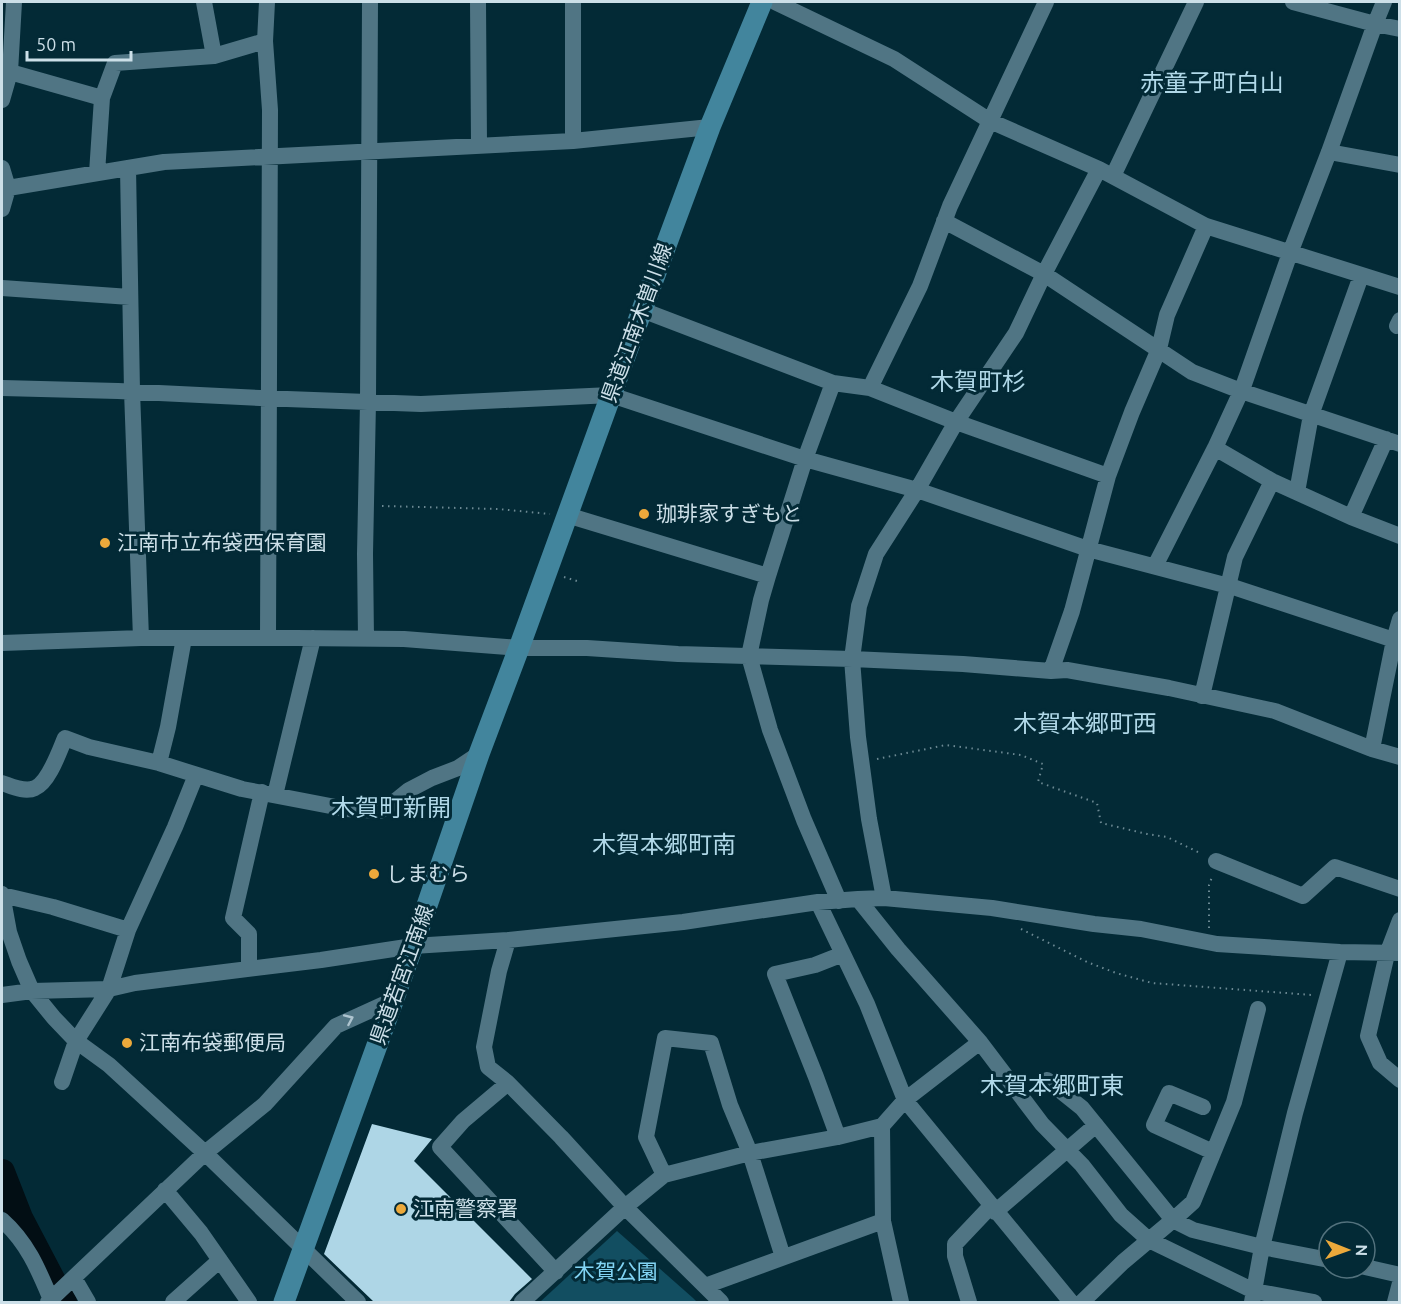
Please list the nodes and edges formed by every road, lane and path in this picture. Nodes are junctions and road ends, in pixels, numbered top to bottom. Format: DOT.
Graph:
graph roads {
  1 [pos="14,2"];
  2 [pos="204,2"];
  3 [pos="267,2"];
  4 [pos="370,2"];
  5 [pos="478,2"];
  6 [pos="573,2"];
  7 [pos="762,2"];
  8 [pos="775,2"];
  9 [pos="1046,2"];
  10 [pos="1196,2"];
  11 [pos="1293,2"];
  12 [pos="1384,2"];
  13 [pos="1375,24"];
  14 [pos="1400,29"];
  15 [pos="265,40"];
  16 [pos="214,56"];
  17 [pos="10,72"];
  18 [pos="102,98"];
  19 [pos="2,100"];
  20 [pos="990,121"];
  21 [pos="710,127"];
  22 [pos="573,141"];
  23 [pos="478,145"];
  24 [pos="370,151"];
  25 [pos="1329,152"];
  26 [pos="270,156"];
  27 [pos="1400,165"];
  28 [pos="2,168"];
  29 [pos="128,168"];
  30 [pos="97,173"];
  31 [pos="1106,173"];
  32 [pos="5,187"];
  33 [pos="2,209"];
  34 [pos="944,221"];
  35 [pos="1206,226"];
  36 [pos="1290,253"];
  37 [pos="1044,274"];
  38 [pos="1361,276"];
  39 [pos="1400,287"];
  40 [pos="2,288"];
  41 [pos="129,297"];
  42 [pos="642,310"];
  43 [pos="1159,349"];
  44 [pos="833,383"];
  45 [pos="2,388"];
  46 [pos="870,388"];
  47 [pos="132,391"];
  48 [pos="1241,391"];
  49 [pos="611,395"];
  50 [pos="270,398"];
  51 [pos="368,402"];
  52 [pos="1311,415"];
  53 [pos="956,422"];
  54 [pos="1393,441"];
  55 [pos="1215,448"];
  56 [pos="805,459"];
  57 [pos="1108,476"];
  58 [pos="1272,481"];
  59 [pos="917,490"];
  60 [pos="1297,492"];
  61 [pos="366,506"];
  62 [pos="567,515"];
  63 [pos="1351,517"];
  64 [pos="1400,536"];
  65 [pos="1088,549"];
  66 [pos="1155,567"];
  67 [pos="768,576"];
  68 [pos="1228,586"];
  69 [pos="1400,619"];
  70 [pos="141,638"];
  71 [pos="184,638"];
  72 [pos="268,638"];
  73 [pos="312,638"];
  74 [pos="366,639"];
  75 [pos="1394,640"];
  76 [pos="2,643"];
  77 [pos="519,648"];
  78 [pos="749,656"];
  79 [pos="852,658"];
  80 [pos="1051,671"];
  81 [pos="1202,696"];
  82 [pos="1372,748"];
  83 [pos="479,754"];
  84 [pos="1400,757"];
  85 [pos="861,762"];
  86 [pos="159,763"];
  87 [pos="196,775"];
  88 [pos="2,783"];
  89 [pos="269,793"];
  90 [pos="1216,861"];
  91 [pos="1400,889"];
  92 [pos="2,895"];
  93 [pos="884,898"];
  94 [pos="858,899"];
  95 [pos="839,901"];
  96 [pos="818,902"];
  97 [pos="1400,920"];
  98 [pos="1015,926"];
  99 [pos="128,930"];
  100 [pos="508,940"];
  101 [pos="1209,943"];
  102 [pos="413,946"];
  103 [pos="1340,951"];
  104 [pos="843,954"];
  105 [pos="1393,954"];
  106 [pos="249,968"];
  107 [pos="109,989"];
  108 [pos="32,991"];
  109 [pos="2,995"];
  110 [pos="1328,996"];
  111 [pos="393,1000"];
  112 [pos="1258,1009"];
  113 [pos="76,1041"];
  114 [pos="980,1042"];
  115 [pos="1047,1080"];
  116 [pos="1400,1080"];
  117 [pos="62,1082"];
  118 [pos="507,1083"];
  119 [pos="905,1100"];
  120 [pos="1203,1107"];
  121 [pos="882,1125"];
  122 [pos="1096,1125"];
  123 [pos="838,1137"];
  124 [pos="1067,1150"];
  125 [pos="1213,1152"];
  126 [pos="206,1153"];
  127 [pos="750,1153"];
  128 [pos="664,1175"];
  129 [pos="165,1190"];
  130 [pos="626,1207"];
  131 [pos="993,1209"];
  132 [pos="2,1220"];
  133 [pos="1173,1220"];
  134 [pos="883,1221"];
  135 [pos="1149,1240"];
  136 [pos="1262,1247"];
  137 [pos="304,1249"];
  138 [pos="783,1257"];
  139 [pos="1317,1258"];
  140 [pos="220,1260"];
  141 [pos="1377,1270"];
  142 [pos="556,1272"];
  143 [pos="1400,1275"];
  144 [pos="70,1282"];
  145 [pos="1400,1283"];
  146 [pos="705,1286"];
  147 [pos="1253,1297"];
  148 [pos="51,1301"];
  149 [pos="88,1302"];
  150 [pos="173,1302"];
  151 [pos="249,1302"];
  152 [pos="284,1302"];
  153 [pos="358,1302"];
  154 [pos="522,1302"];
  155 [pos="721,1302"];
  156 [pos="901,1302"];
  157 [pos="969,1302"];
  158 [pos="1071,1302"];
  159 [pos="1082,1302"];
  160 [pos="1314,1302"];
  161 [pos="1395,1302"];
  1 -- 17 [label="street"];
  2 -- 16 [label="street"];
  3 -- 15 [label="street"];
  4 -- 24 [label="street"];
  5 -- 23 [label="street"];
  6 -- 22 [label="street"];
  7 -- 21 [label="main road, 県道江南木曽川線"];
  8 -- 20 [label="street"];
  9 -- 20 [label="street"];
  10 -- 31 [label="street"];
  11 -- 13 [label="street"];
  12 -- 13 [label="street"];
  13 -- 14 [label="street"];
  13 -- 25 [label="street"];
  15 -- 16 [label="street"];
  15 -- 26 [label="street"];
  16 -- 18 [label="street"];
  17 -- 18 [label="street"];
  17 -- 19 [label="street"];
  18 -- 30 [label="street"];
  20 -- 31 [label="street"];
  20 -- 34 [label="street"];
  21 -- 22 [label="street"];
  21 -- 42 [label="main road, 県道江南木曽川線"];
  22 -- 23 [label="street"];
  23 -- 24 [label="street"];
  24 -- 26 [label="street"];
  24 -- 51 [label="street"];
  25 -- 27 [label="street"];
  25 -- 36 [label="street"];
  26 -- 29 [label="street"];
  26 -- 50 [label="street"];
  28 -- 32 [label="street"];
  29 -- 30 [label="street"];
  29 -- 41 [label="street"];
  30 -- 32 [label="street"];
  31 -- 35 [label="street"];
  31 -- 37 [label="street"];
  32 -- 33 [label="street"];
  34 -- 37 [label="street"];
  34 -- 46 [label="street"];
  35 -- 36 [label="street"];
  35 -- 43 [label="street"];
  36 -- 38 [label="street"];
  36 -- 48 [label="street"];
  37 -- 43 [label="street"];
  37 -- 53 [label="street"];
  38 -- 39 [label="street"];
  38 -- 52 [label="street"];
  40 -- 41 [label="street"];
  41 -- 47 [label="street"];
  42 -- 44 [label="street"];
  42 -- 49 [label="main road, 県道江南木曽川線"];
  43 -- 48 [label="street"];
  43 -- 57 [label="street"];
  44 -- 46 [label="street"];
  44 -- 56 [label="street"];
  45 -- 47 [label="street"];
  46 -- 53 [label="street"];
  47 -- 50 [label="street"];
  47 -- 70 [label="street"];
  48 -- 52 [label="street"];
  48 -- 55 [label="street"];
  49 -- 51 [label="street"];
  49 -- 56 [label="street"];
  49 -- 62 [label="main road, 県道江南木曽川線"];
  50 -- 51 [label="street"];
  50 -- 72 [label="street"];
  51 -- 61 [label="street"];
  52 -- 54 [label="street"];
  52 -- 60 [label="street"];
  53 -- 57 [label="street"];
  53 -- 59 [label="street"];
  54 -- 63 [label="street"];
  55 -- 58 [label="street"];
  55 -- 66 [label="street"];
  56 -- 59 [label="street"];
  56 -- 67 [label="street"];
  57 -- 65 [label="street"];
  58 -- 60 [label="street"];
  58 -- 68 [label="street"];
  59 -- 65 [label="street"];
  59 -- 79 [label="street"];
  60 -- 63 [label="street"];
  61 -- 62 [label="path"];
  61 -- 74 [label="street"];
  62 -- 67 [label="street"];
  62 -- 77 [label="main road, 県道江南木曽川線"];
  63 -- 64 [label="street"];
  65 -- 66 [label="street"];
  65 -- 80 [label="street"];
  66 -- 68 [label="street"];
  67 -- 78 [label="street"];
  68 -- 75 [label="street"];
  68 -- 81 [label="street"];
  69 -- 75 [label="street"];
  70 -- 71 [label="street"];
  70 -- 76 [label="street"];
  71 -- 72 [label="street"];
  71 -- 86 [label="street"];
  72 -- 73 [label="street"];
  73 -- 74 [label="street"];
  73 -- 89 [label="street"];
  74 -- 77 [label="street"];
  75 -- 82 [label="street"];
  77 -- 78 [label="street"];
  77 -- 83 [label="main road, 県道若宮江南線"];
  78 -- 79 [label="street"];
  78 -- 95 [label="street"];
  79 -- 80 [label="street"];
  79 -- 85 [label="street"];
  80 -- 81 [label="street"];
  81 -- 82 [label="street"];
  82 -- 84 [label="street"];
  83 -- 89 [label="street"];
  83 -- 102 [label="main road, 県道若宮江南線"];
  85 -- 90 [label="path"];
  85 -- 93 [label="street"];
  86 -- 87 [label="street"];
  86 -- 88 [label="street"];
  87 -- 89 [label="street"];
  87 -- 99 [label="street"];
  89 -- 106 [label="street"];
  90 -- 91 [label="street"];
  90 -- 101 [label="path"];
  92 -- 99 [label="street"];
  92 -- 108 [label="street"];
  93 -- 94 [label="street"];
  93 -- 101 [label="street"];
  94 -- 95 [label="street"];
  94 -- 114 [label="street"];
  95 -- 96 [label="street"];
  96 -- 100 [label="street"];
  96 -- 104 [label="street"];
  97 -- 105 [label="street"];
  98 -- 110 [label="path"];
  99 -- 107 [label="street"];
  100 -- 102 [label="street"];
  100 -- 118 [label="street"];
  101 -- 103 [label="street"];
  102 -- 106 [label="street"];
  102 -- 111 [label="main road, 県道若宮江南線"];
  103 -- 105 [label="street"];
  103 -- 110 [label="street"];
  104 -- 119 [label="street"];
  104 -- 123 [label="street"];
  105 -- 116 [label="street"];
  106 -- 107 [label="street"];
  107 -- 108 [label="street"];
  107 -- 113 [label="street"];
  108 -- 109 [label="street"];
  108 -- 113 [label="street"];
  110 -- 136 [label="street"];
  126 -- 111 [label="street, one-way"];
  111 -- 137 [label="main road, 県道若宮江南線"];
  112 -- 125 [label="street"];
  113 -- 117 [label="street"];
  113 -- 126 [label="street"];
  114 -- 119 [label="street"];
  114 -- 124 [label="street"];
  115 -- 122 [label="street"];
  118 -- 130 [label="street"];
  118 -- 142 [label="street"];
  119 -- 121 [label="street"];
  119 -- 131 [label="street"];
  120 -- 125 [label="street"];
  121 -- 123 [label="street"];
  121 -- 134 [label="street"];
  122 -- 124 [label="street"];
  122 -- 133 [label="street"];
  123 -- 127 [label="street"];
  124 -- 131 [label="street"];
  124 -- 135 [label="street"];
  125 -- 133 [label="street"];
  126 -- 129 [label="street"];
  126 -- 137 [label="street"];
  127 -- 128 [label="street"];
  127 -- 128 [label="street"];
  127 -- 138 [label="street"];
  128 -- 130 [label="street"];
  129 -- 140 [label="street"];
  129 -- 144 [label="street"];
  130 -- 142 [label="street"];
  130 -- 146 [label="street"];
  131 -- 157 [label="street"];
  131 -- 158 [label="street"];
  132 -- 148 [label="street"];
  133 -- 135 [label="street"];
  133 -- 136 [label="street"];
  134 -- 138 [label="street"];
  134 -- 156 [label="street"];
  135 -- 147 [label="street"];
  135 -- 159 [label="street"];
  136 -- 139 [label="street"];
  136 -- 147 [label="street"];
  137 -- 152 [label="main road, 県道若宮江南線"];
  137 -- 153 [label="street"];
  138 -- 146 [label="street"];
  140 -- 150 [label="street"];
  140 -- 151 [label="street"];
  141 -- 143 [label="street"];
  142 -- 154 [label="street"];
  144 -- 148 [label="street"];
  144 -- 149 [label="street"];
  145 -- 161 [label="street"];
  146 -- 155 [label="street"];
  147 -- 160 [label="street"];
}
